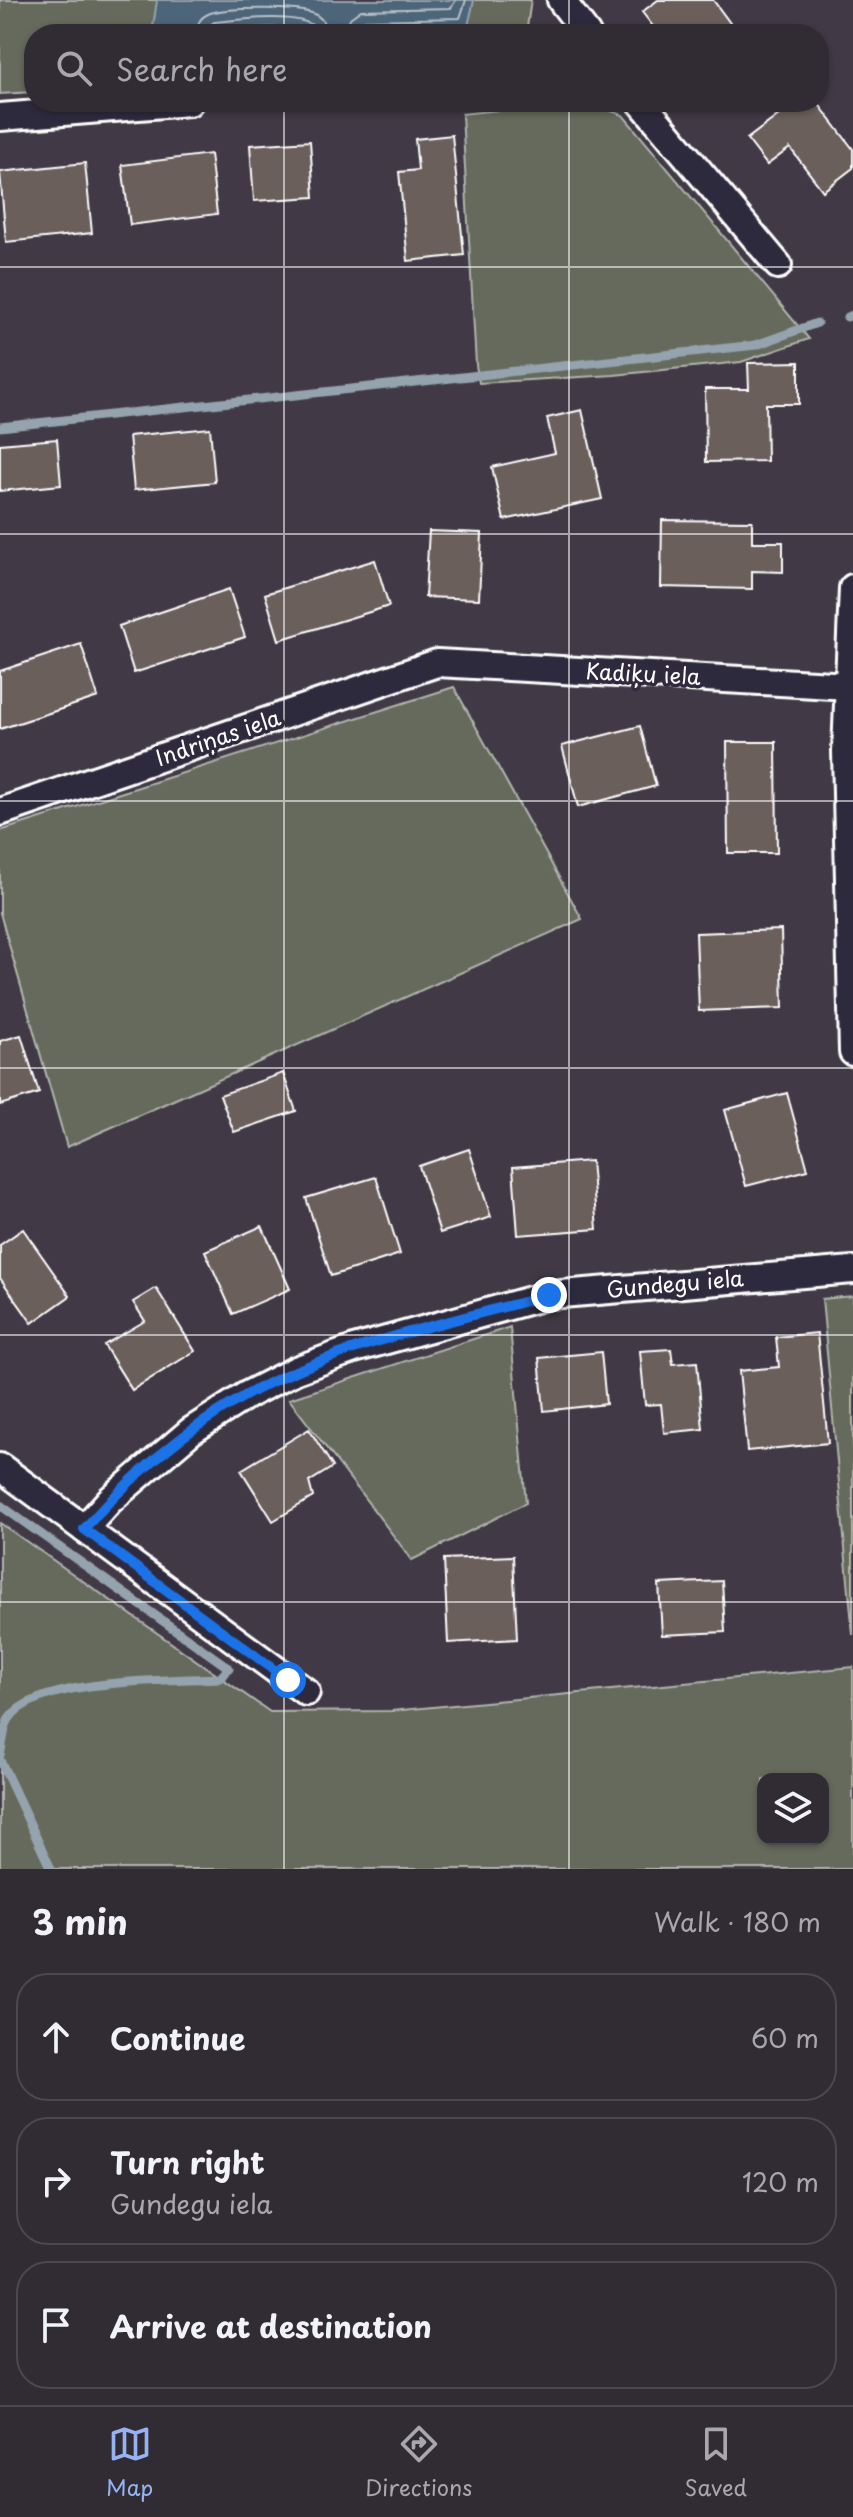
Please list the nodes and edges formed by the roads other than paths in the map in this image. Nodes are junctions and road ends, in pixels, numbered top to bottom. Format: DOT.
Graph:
graph roads {
  1 [pos="561,0"];
  2 [pos="579,24"];
  3 [pos="63,112"];
  4 [pos="649,112"];
  5 [pos="0,117"];
  6 [pos="778,265"];
  7 [pos="853,588"];
  8 [pos="437,663"];
  9 [pos="850,686"];
  10 [pos="0,812"];
  11 [pos="853,1052"];
  12 [pos="853,1270"];
  13 [pos="0,1467"];
  14 [pos="84,1529"];
  15 [pos="306,1692"];
  1 -- 2 [label="street"];
  3 -- 5 [label="street"];
  4 -- 6 [label="street"];
  7 -- 9 [label="street"];
  8 -- 9 [label="street, Kadiķu iela"];
  8 -- 10 [label="street, Indriņas iela"];
  9 -- 11 [label="street"];
  12 -- 14 [label="street, Gundegu iela"];
  13 -- 14 [label="street"];
  14 -- 15 [label="street"];
}
